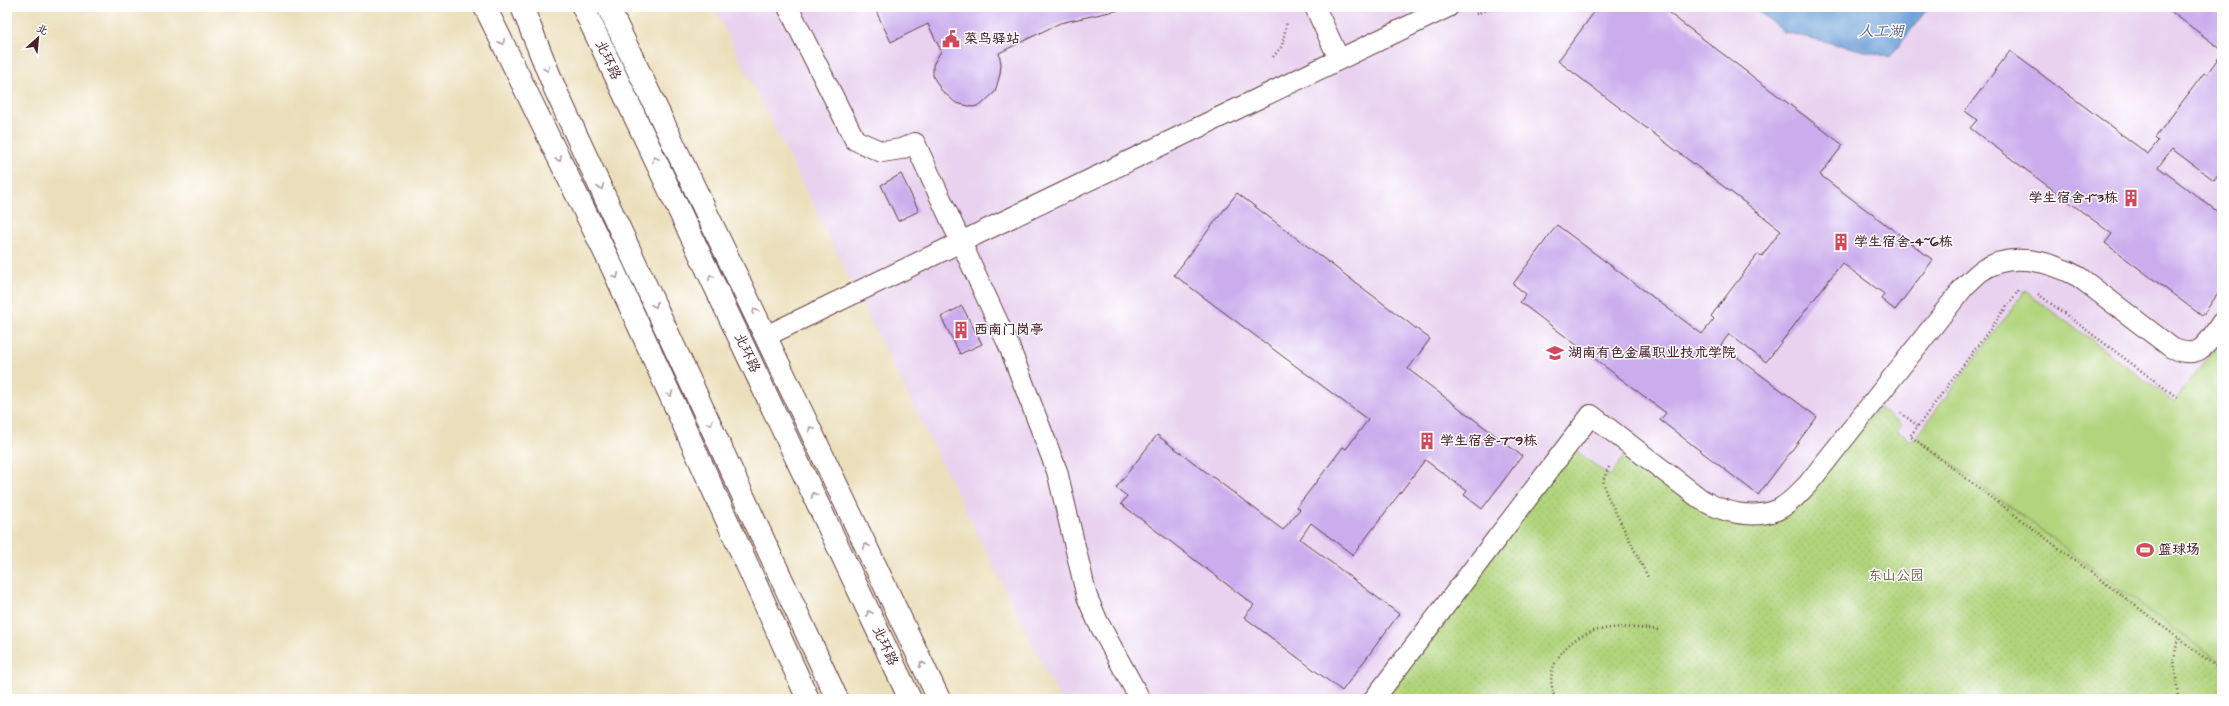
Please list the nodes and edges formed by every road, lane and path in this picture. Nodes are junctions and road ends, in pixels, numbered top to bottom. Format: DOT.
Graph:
graph roads {
  1 [pos="485,7"];
  2 [pos="522,7"];
  3 [pos="583,7"];
  4 [pos="608,7"];
  5 [pos="788,7"];
  6 [pos="1315,7"];
  7 [pos="1448,7"];
  8 [pos="1339,59"];
  9 [pos="962,242"];
  10 [pos="2024,284"];
  11 [pos="2037,293"];
  12 [pos="2222,322"];
  13 [pos="766,336"];
  14 [pos="1878,396"];
  15 [pos="2178,398"];
  16 [pos="1918,426"];
  17 [pos="1629,444"];
  18 [pos="1649,579"];
  19 [pos="1659,630"];
  20 [pos="2178,638"];
  21 [pos="2222,671"];
  22 [pos="808,699"];
  23 [pos="838,699"];
  24 [pos="910,699"];
  25 [pos="939,699"];
  26 [pos="1140,699"];
  27 [pos="1374,699"];
  28 [pos="1555,699"];
  29 [pos="2178,699"];
  1 -- 22 [label="main road, one-way"];
  2 -- 23 [label="main road, one-way"];
  24 -- 3 [label="main road, 北环路, one-way"];
  13 -- 4 [label="main road, one-way"];
  5 -- 9 [label="lane"];
  6 -- 8 [label="lane"];
  7 -- 8 [label="lane"];
  8 -- 9 [label="lane"];
  9 -- 13 [label="lane"];
  9 -- 26 [label="lane"];
  10 -- 16 [label="path"];
  11 -- 15 [label="path"];
  12 -- 14 [label="lane"];
  25 -- 13 [label="main road, one-way"];
  14 -- 16 [label="path"];
  14 -- 17 [label="lane"];
  16 -- 20 [label="path"];
  17 -- 18 [label="path"];
  17 -- 27 [label="lane"];
  19 -- 28 [label="path"];
  20 -- 21 [label="path"];
  20 -- 29 [label="path"];
}
